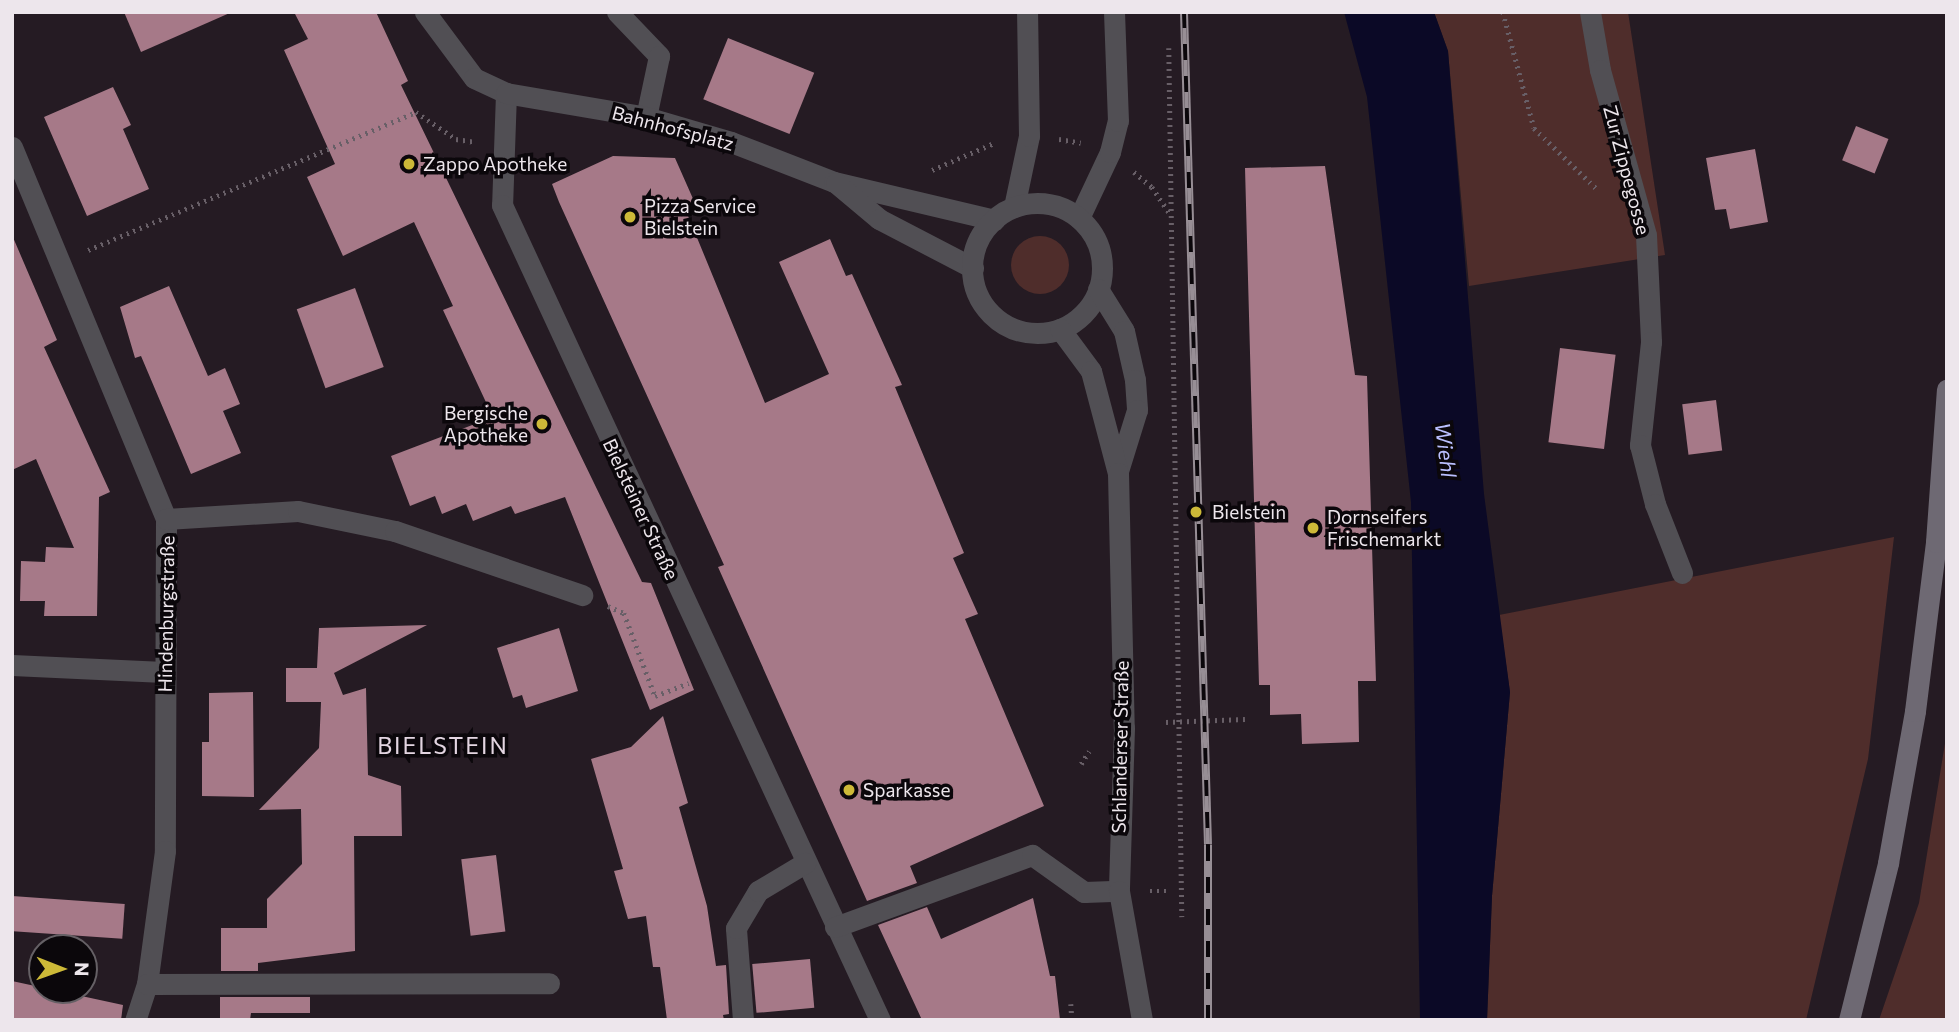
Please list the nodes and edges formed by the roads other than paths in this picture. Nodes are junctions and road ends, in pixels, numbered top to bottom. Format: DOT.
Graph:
graph roads {
  1 [pos="425,12"];
  2 [pos="617,12"];
  3 [pos="1027,12"];
  4 [pos="1114,12"];
  5 [pos="1590,12"];
  6 [pos="506,93"];
  7 [pos="646,117"];
  8 [pos="12,147"];
  9 [pos="834,182"];
  10 [pos="1014,207"];
  11 [pos="1079,218"];
  12 [pos="995,220"];
  13 [pos="973,268"];
  14 [pos="1098,289"];
  15 [pos="1060,329"];
  16 [pos="1947,389"];
  17 [pos="1118,472"];
  18 [pos="166,519"];
  19 [pos="1682,573"];
  20 [pos="582,595"];
  21 [pos="12,665"];
  22 [pos="164,672"];
  23 [pos="805,863"];
  24 [pos="1119,891"];
  25 [pos="835,927"];
  26 [pos="549,983"];
  27 [pos="147,984"];
  28 [pos="135,1020"];
  29 [pos="743,1020"];
  30 [pos="880,1020"];
  31 [pos="1142,1020"];
  32 [pos="1849,1020"];
  1 -- 6 [label="street"];
  2 -- 7 [label="street"];
  3 -- 10 [label="street"];
  4 -- 11 [label="street"];
  5 -- 19 [label="street, Zur Zippegosse"];
  6 -- 7 [label="street, Bahnhofsplatz"];
  6 -- 23 [label="street, Bielsteiner Straße"];
  7 -- 9 [label="street, Bahnhofsplatz"];
  8 -- 18 [label="street, Hindenburgstraße"];
  9 -- 12 [label="street, Bahnhofsplatz"];
  9 -- 13 [label="street, Bahnhofsplatz"];
  10 -- 11 [label="street"];
  10 -- 12 [label="street"];
  11 -- 14 [label="street"];
  12 -- 13 [label="street"];
  13 -- 15 [label="street"];
  14 -- 15 [label="street"];
  14 -- 17 [label="street, Schlanderser Straße"];
  15 -- 17 [label="street, Schlanderser Straße"];
  16 -- 32 [label="main road"];
  17 -- 24 [label="street, Schlanderser Straße"];
  18 -- 20 [label="street"];
  18 -- 22 [label="street, Hindenburgstraße"];
  21 -- 22 [label="street"];
  22 -- 27 [label="street, Hindenburgstraße"];
  23 -- 25 [label="street, Bielsteiner Straße"];
  23 -- 29 [label="street"];
  24 -- 25 [label="street"];
  24 -- 31 [label="street, Schlanderser Straße"];
  25 -- 30 [label="street, Bielsteiner Straße"];
  26 -- 27 [label="street"];
  27 -- 28 [label="street, Hindenburgstraße"];
}
